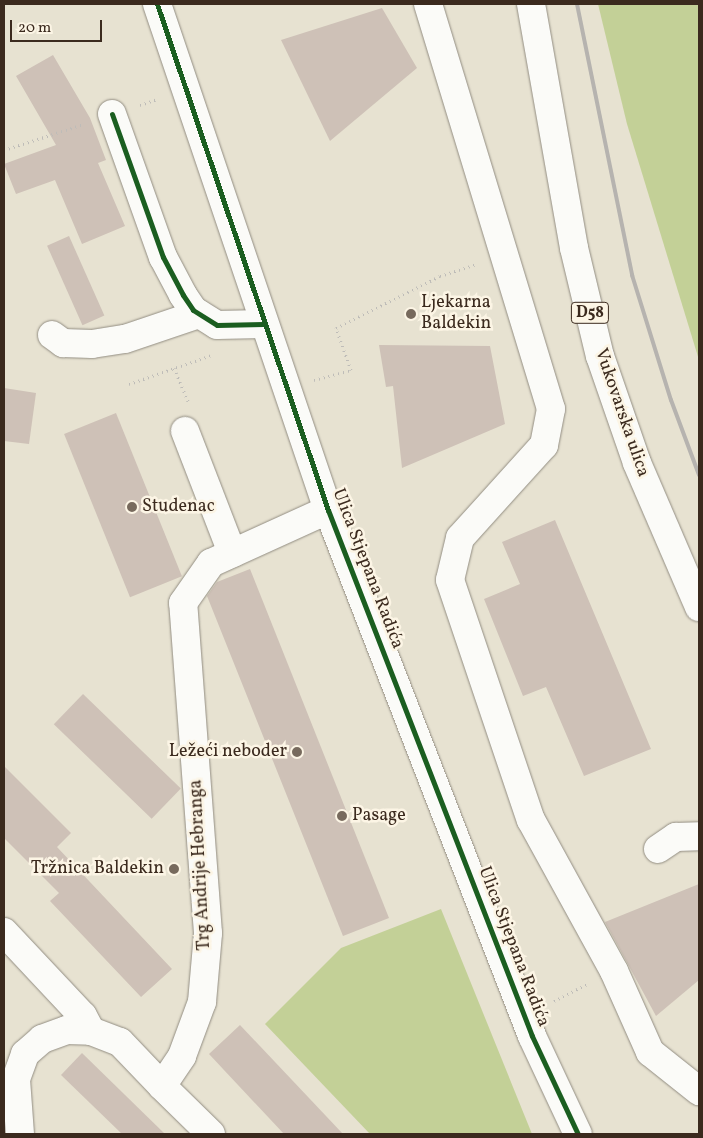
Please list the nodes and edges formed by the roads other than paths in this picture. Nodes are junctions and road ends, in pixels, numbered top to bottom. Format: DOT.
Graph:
graph roads {
  1 [pos="157,4"];
  2 [pos="428,4"];
  3 [pos="531,4"];
  4 [pos="112,114"];
  5 [pos="199,314"];
  6 [pos="263,324"];
  7 [pos="52,335"];
  8 [pos="185,431"];
  9 [pos="328,510"];
  10 [pos="232,553"];
  11 [pos="699,607"];
  12 [pos="699,836"];
  13 [pos="658,849"];
  14 [pos="4,932"];
  15 [pos="91,1031"];
  16 [pos="162,1086"];
  17 [pos="699,1091"];
  18 [pos="20,1134"];
  19 [pos="211,1134"];
  20 [pos="578,1134"];
  1 -- 6 [label="main road, Ulica Stjepana Radića"];
  2 -- 17 [label="main road"];
  3 -- 11 [label="main road, Vukovarska ulica / D58"];
  4 -- 5 [label="main road"];
  5 -- 6 [label="main road"];
  5 -- 7 [label="main road"];
  6 -- 9 [label="main road, Ulica Stjepana Radića"];
  8 -- 10 [label="main road"];
  9 -- 10 [label="main road, Trg Andrije Hebranga"];
  9 -- 20 [label="main road, Ulica Stjepana Radića"];
  10 -- 16 [label="main road, Trg Andrije Hebranga"];
  12 -- 13 [label="main road"];
  14 -- 15 [label="main road"];
  15 -- 16 [label="main road"];
  15 -- 18 [label="main road"];
  16 -- 19 [label="main road"];
}
